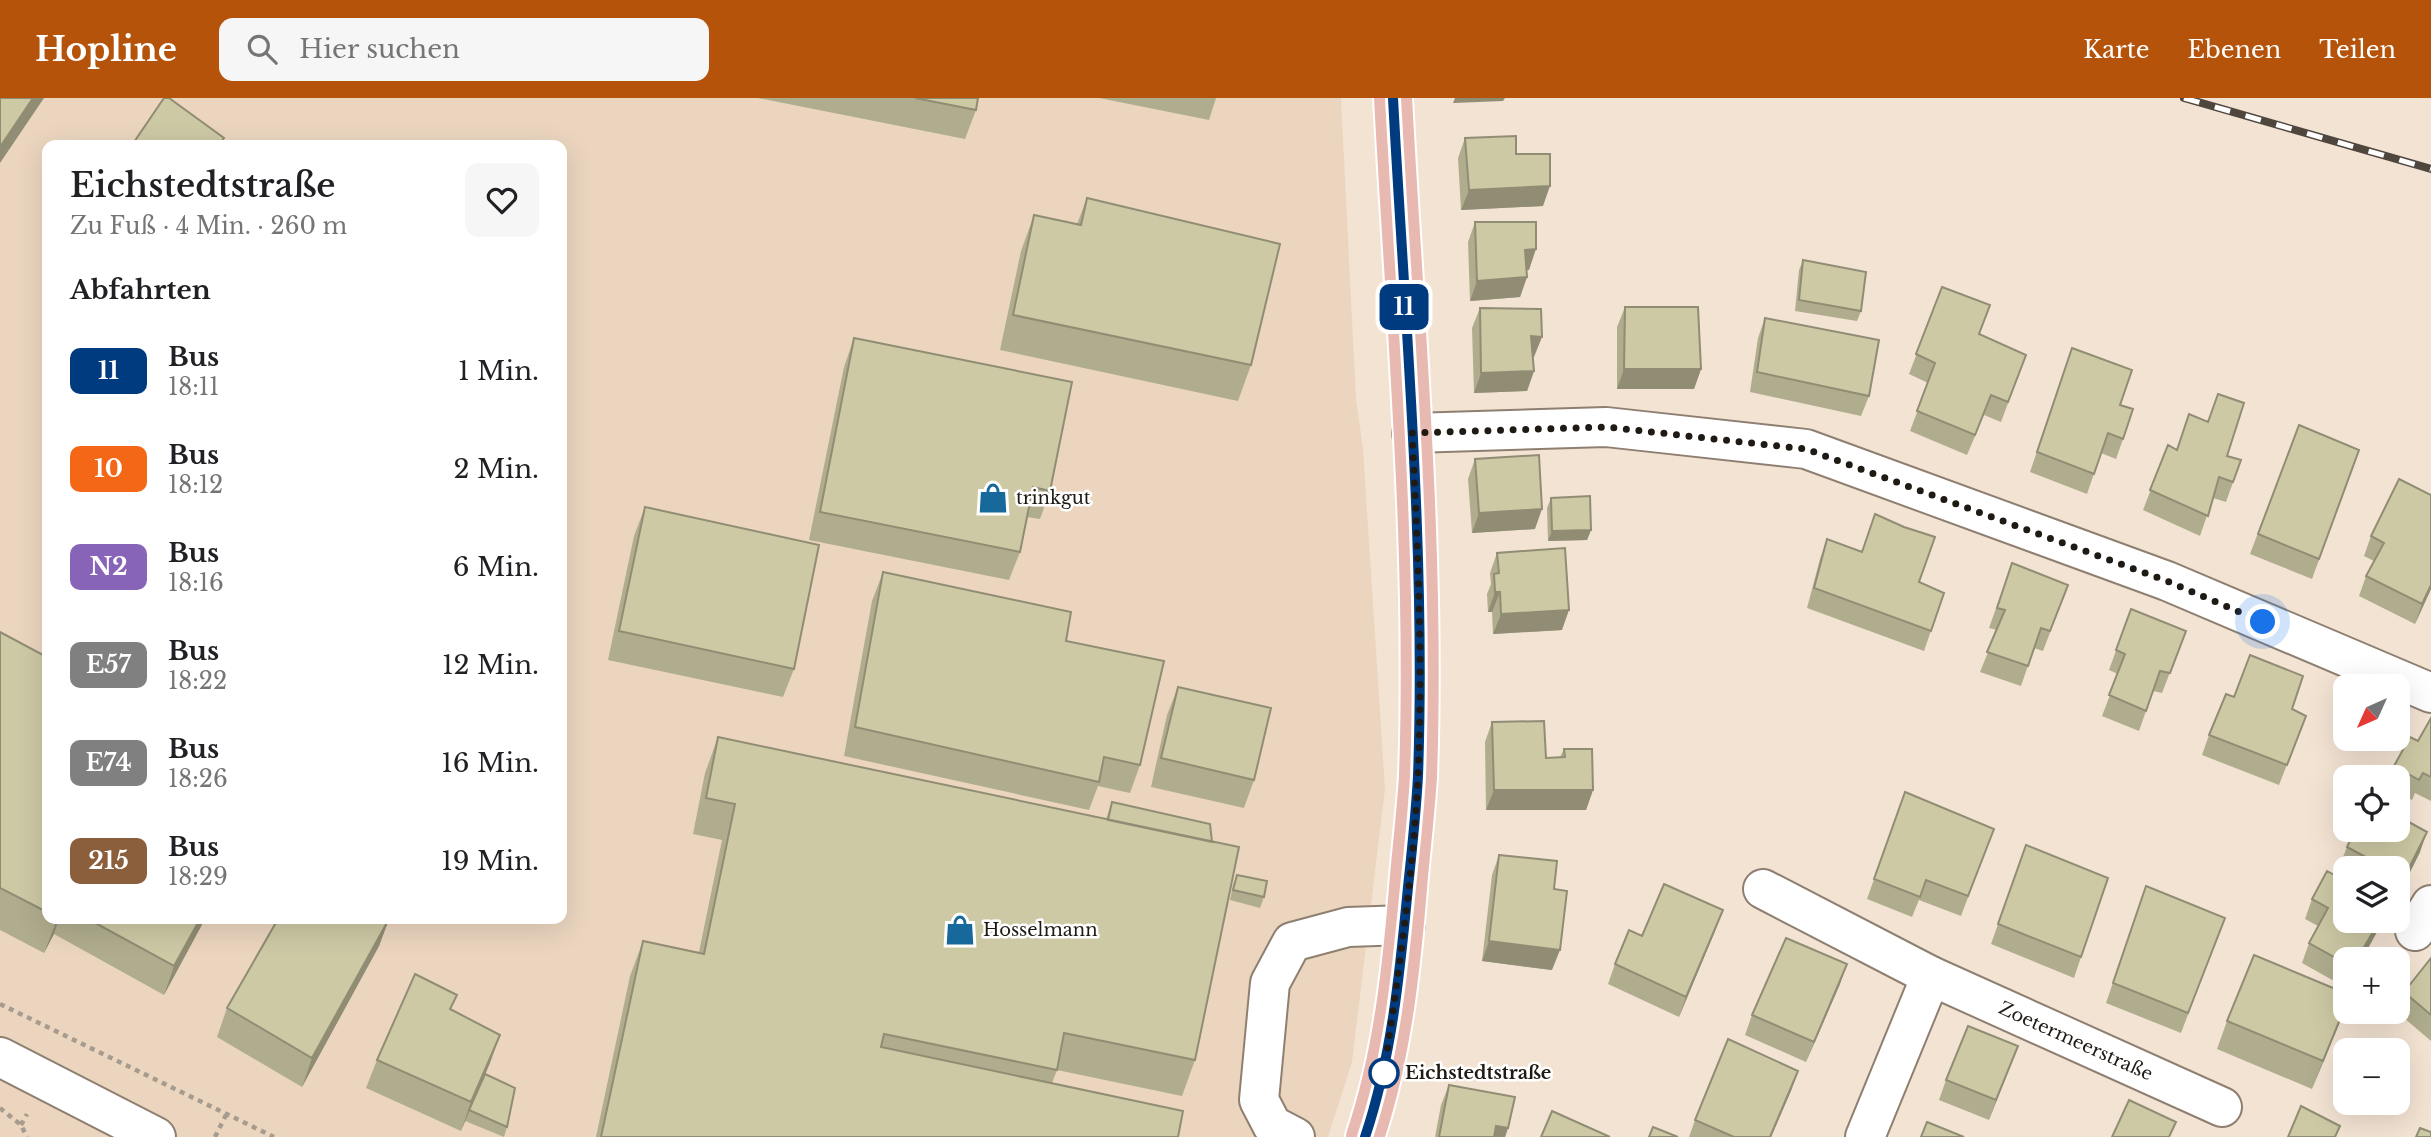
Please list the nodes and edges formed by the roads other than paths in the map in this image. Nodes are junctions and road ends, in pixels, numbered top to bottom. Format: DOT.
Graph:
graph roads {
  1 [pos="1393,98"];
  2 [pos="1412,433"];
  3 [pos="2431,693"];
  4 [pos="1763,889"];
  5 [pos="1405,925"];
  6 [pos="1931,976"];
  7 [pos="0,1057"];
  8 [pos="2222,1107"];
  9 [pos="133,1132"];
  10 [pos="1296,1137"];
  11 [pos="1365,1137"];
  12 [pos="1865,1137"];
  1 -- 2 [label="main road"];
  2 -- 3 [label="street"];
  2 -- 5 [label="main road"];
  4 -- 6 [label="street, Zoetermeerstraße"];
  5 -- 10 [label="street"];
  5 -- 11 [label="main road"];
  6 -- 8 [label="street, Zoetermeerstraße"];
  6 -- 12 [label="street"];
  7 -- 9 [label="street"];
}
